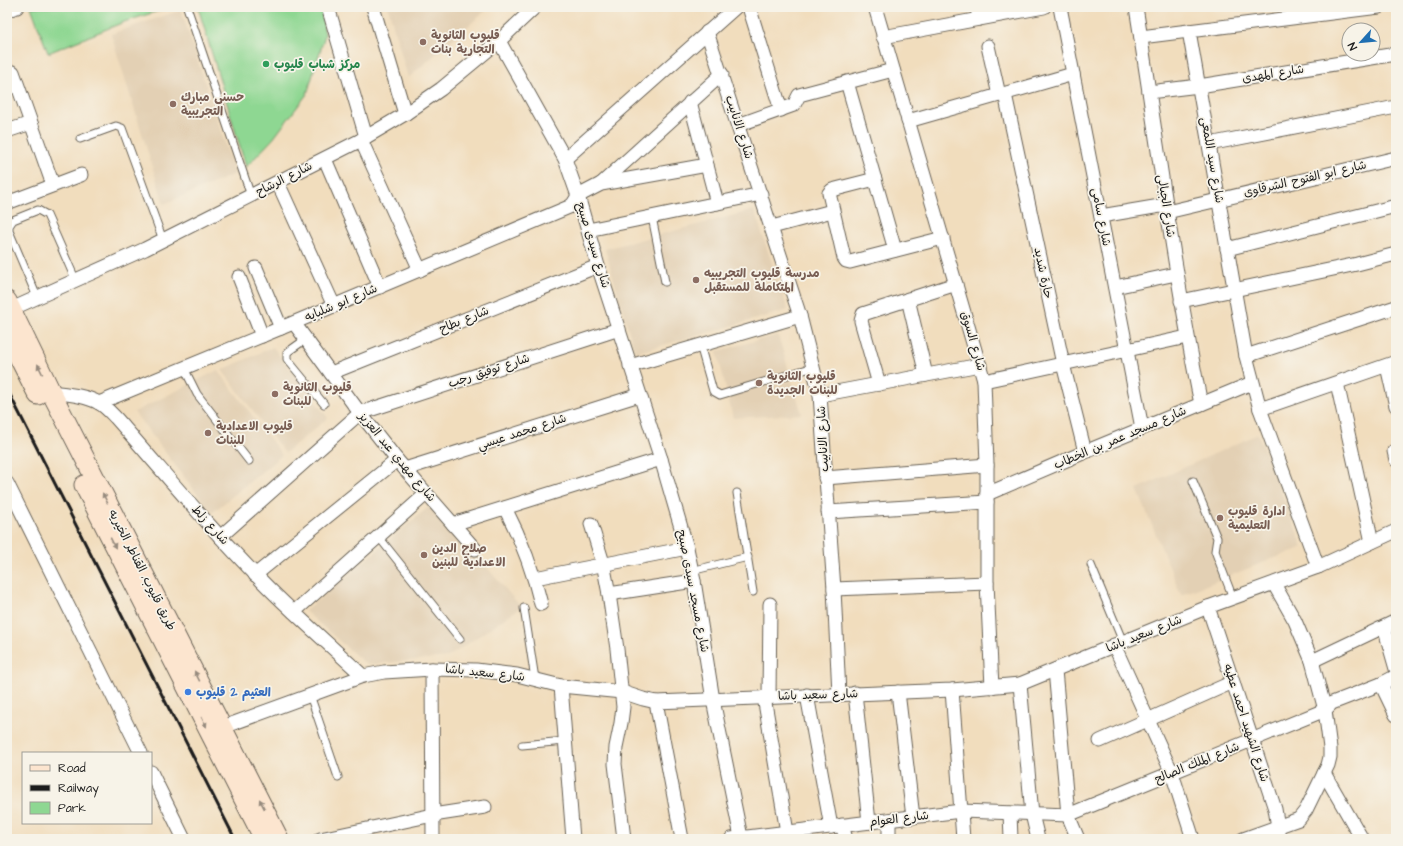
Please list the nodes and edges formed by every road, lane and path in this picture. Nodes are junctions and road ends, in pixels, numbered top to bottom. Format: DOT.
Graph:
graph roads {
  1 [pos="17,7"];
  2 [pos="188,7"];
  3 [pos="328,7"];
  4 [pos="373,7"];
  5 [pos="536,7"];
  6 [pos="736,7"];
  7 [pos="749,7"];
  8 [pos="875,7"];
  9 [pos="1044,7"];
  10 [pos="1060,7"];
  11 [pos="1136,7"];
  12 [pos="1379,7"];
  13 [pos="7,10"];
  14 [pos="978,13"];
  15 [pos="1189,31"];
  16 [pos="708,32"];
  17 [pos="883,37"];
  18 [pos="1141,37"];
  19 [pos="499,41"];
  20 [pos="988,46"];
  21 [pos="1396,54"];
  22 [pos="893,70"];
  23 [pos="14,72"];
  24 [pos="722,74"];
  25 [pos="1073,74"];
  26 [pos="847,82"];
  27 [pos="1199,86"];
  28 [pos="1149,92"];
  29 [pos="1002,95"];
  30 [pos="690,102"];
  31 [pos="1396,107"];
  32 [pos="781,110"];
  33 [pos="405,114"];
  34 [pos="908,121"];
  35 [pos="31,123"];
  36 [pos="738,125"];
  37 [pos="7,131"];
  38 [pos="80,139"];
  39 [pos="363,139"];
  40 [pos="1209,144"];
  41 [pos="1396,158"];
  42 [pos="324,159"];
  43 [pos="565,159"];
  44 [pos="707,164"];
  45 [pos="81,174"];
  46 [pos="875,179"];
  47 [pos="278,183"];
  48 [pos="601,184"];
  49 [pos="53,185"];
  50 [pos="761,194"];
  51 [pos="250,196"];
  52 [pos="578,196"];
  53 [pos="1219,199"];
  54 [pos="7,203"];
  55 [pos="717,203"];
  56 [pos="1396,206"];
  57 [pos="1166,208"];
  58 [pos="832,211"];
  59 [pos="652,216"];
  60 [pos="1101,216"];
  61 [pos="772,227"];
  62 [pos="588,230"];
  63 [pos="943,238"];
  64 [pos="163,240"];
  65 [pos="1227,249"];
  66 [pos="895,250"];
  67 [pos="1396,254"];
  68 [pos="598,266"];
  69 [pos="256,268"];
  70 [pos="420,270"];
  71 [pos="1176,274"];
  72 [pos="239,276"];
  73 [pos="76,281"];
  74 [pos="665,282"];
  75 [pos="956,284"];
  76 [pos="380,287"];
  77 [pos="1115,287"];
  78 [pos="1235,290"];
  79 [pos="37,297"];
  80 [pos="908,299"];
  81 [pos="1181,300"];
  82 [pos="334,306"];
  83 [pos="8,307"];
  84 [pos="1396,307"];
  85 [pos="800,316"];
  86 [pos="294,323"];
  87 [pos="281,328"];
  88 [pos="619,329"];
  89 [pos="7,334"];
  90 [pos="262,336"];
  91 [pos="1187,337"];
  92 [pos="306,339"];
  93 [pos="700,345"];
  94 [pos="1127,350"];
  95 [pos="1246,356"];
  96 [pos="1063,364"];
  97 [pos="1391,364"];
  98 [pos="980,365"];
  99 [pos="630,366"];
  100 [pos="814,367"];
  101 [pos="184,368"];
  102 [pos="331,373"];
  103 [pos="926,375"];
  104 [pos="984,381"];
  105 [pos="1252,383"];
  106 [pos="1337,383"];
  107 [pos="879,384"];
  108 [pos="51,392"];
  109 [pos="639,395"];
  110 [pos="820,395"];
  111 [pos="99,403"];
  112 [pos="324,404"];
  113 [pos="1201,404"];
  114 [pos="1396,406"];
  115 [pos="1260,409"];
  116 [pos="360,413"];
  117 [pos="1142,428"];
  118 [pos="1085,452"];
  119 [pos="661,459"];
  120 [pos="249,461"];
  121 [pos="401,464"];
  122 [pos="987,465"];
  123 [pos="825,478"];
  124 [pos="1193,481"];
  125 [pos="7,483"];
  126 [pos="737,493"];
  127 [pos="426,494"];
  128 [pos="987,498"];
  129 [pos="505,508"];
  130 [pos="828,512"];
  131 [pos="453,524"];
  132 [pos="591,524"];
  133 [pos="1396,532"];
  134 [pos="378,536"];
  135 [pos="220,537"];
  136 [pos="1372,542"];
  137 [pos="687,548"];
  138 [pos="475,549"];
  139 [pos="748,557"];
  140 [pos="603,563"];
  141 [pos="1091,565"];
  142 [pos="1318,567"];
  143 [pos="255,574"];
  144 [pos="692,576"];
  145 [pos="535,578"];
  146 [pos="987,583"];
  147 [pos="1274,584"];
  148 [pos="834,589"];
  149 [pos="754,592"];
  150 [pos="609,594"];
  151 [pos="1233,598"];
  152 [pos="541,604"];
  153 [pos="770,604"];
  154 [pos="1208,607"];
  155 [pos="524,608"];
  156 [pos="294,612"];
  157 [pos="1396,621"];
  158 [pos="1384,627"];
  159 [pos="460,639"];
  160 [pos="1119,643"];
  161 [pos="1312,661"];
  162 [pos="432,669"];
  163 [pos="1396,669"];
  164 [pos="1055,670"];
  165 [pos="363,676"];
  166 [pos="1396,676"];
  167 [pos="535,678"];
  168 [pos="1233,682"];
  169 [pos="1020,684"];
  170 [pos="1381,684"];
  171 [pos="561,686"];
  172 [pos="992,687"];
  173 [pos="952,690"];
  174 [pos="622,692"];
  175 [pos="898,692"];
  176 [pos="839,694"];
  177 [pos="855,694"];
  178 [pos="310,695"];
  179 [pos="807,695"];
  180 [pos="767,697"];
  181 [pos="713,700"];
  182 [pos="656,702"];
  183 [pos="1325,710"];
  184 [pos="1396,715"];
  185 [pos="1148,720"];
  186 [pos="223,727"];
  187 [pos="1253,740"];
  188 [pos="565,741"];
  189 [pos="1100,741"];
  190 [pos="522,745"];
  191 [pos="141,752"];
  192 [pos="1172,773"];
  193 [pos="1324,773"];
  194 [pos="152,774"];
  195 [pos="338,777"];
  196 [pos="485,807"];
  197 [pos="961,811"];
  198 [pos="1010,814"];
  199 [pos="1032,814"];
  200 [pos="433,815"];
  201 [pos="1068,815"];
  202 [pos="913,817"];
  203 [pos="889,820"];
  204 [pos="869,822"];
  205 [pos="829,830"];
  206 [pos="1278,833"];
  207 [pos="779,835"];
  208 [pos="736,838"];
  209 [pos="184,839"];
  210 [pos="264,839"];
  211 [pos="279,839"];
  212 [pos="320,839"];
  213 [pos="433,839"];
  214 [pos="573,839"];
  215 [pos="624,839"];
  216 [pos="682,839"];
  217 [pos="846,839"];
  218 [pos="889,839"];
  219 [pos="963,839"];
  220 [pos="1011,839"];
  221 [pos="1038,839"];
  222 [pos="1078,839"];
  223 [pos="1193,839"];
  224 [pos="1243,839"];
  225 [pos="1362,839"];
  1 -- 13 [label="street"];
  2 -- 51 [label="lane"];
  3 -- 39 [label="street"];
  4 -- 33 [label="street"];
  5 -- 19 [label="street, شارع الرشاح"];
  6 -- 16 [label="street"];
  7 -- 32 [label="street"];
  8 -- 17 [label="street, شارع السوق"];
  9 -- 14 [label="street"];
  10 -- 25 [label="street, شارع سامى"];
  11 -- 18 [label="street, شارع الجبالى"];
  12 -- 15 [label="street"];
  14 -- 17 [label="street"];
  15 -- 18 [label="street"];
  15 -- 27 [label="street, شارع سيد اللمعى"];
  16 -- 24 [label="street, شارع الانابيب"];
  16 -- 43 [label="street"];
  17 -- 22 [label="street, شارع السوق"];
  18 -- 28 [label="street, شارع الجبالى"];
  19 -- 33 [label="street, شارع الرشاح"];
  19 -- 43 [label="street, شارع سيدى صبيح"];
  20 -- 29 [label="street, حارة شديد"];
  21 -- 27 [label="street, شارع المهدى"];
  22 -- 26 [label="street"];
  22 -- 34 [label="street, شارع السوق"];
  23 -- 35 [label="street"];
  24 -- 30 [label="street"];
  24 -- 36 [label="street, شارع الانابيب"];
  25 -- 29 [label="street"];
  25 -- 60 [label="street, شارع سامى"];
  26 -- 32 [label="street"];
  26 -- 46 [label="street"];
  27 -- 28 [label="street, شارع المهدى"];
  27 -- 40 [label="street, شارع سيد اللمعى"];
  28 -- 57 [label="street, شارع الجبالى"];
  29 -- 34 [label="street"];
  29 -- 96 [label="street, حارة شديد"];
  30 -- 44 [label="street"];
  30 -- 48 [label="street"];
  31 -- 40 [label="street"];
  32 -- 36 [label="street"];
  33 -- 39 [label="street, شارع الرشاح"];
  34 -- 63 [label="street, شارع السوق"];
  35 -- 37 [label="street"];
  35 -- 49 [label="street"];
  36 -- 50 [label="street, شارع الانابيب"];
  38 -- 64 [label="lane"];
  39 -- 42 [label="street, شارع الرشاح"];
  39 -- 70 [label="street"];
  40 -- 53 [label="street, شارع سيد اللمعى"];
  41 -- 53 [label="street, شارع ابو الفتوح الشرقاوى"];
  42 -- 47 [label="street, شارع الرشاح"];
  42 -- 76 [label="street"];
  43 -- 52 [label="street, شارع سيدى صبيح"];
  44 -- 48 [label="street"];
  44 -- 55 [label="street"];
  45 -- 49 [label="street"];
  46 -- 58 [label="street"];
  46 -- 66 [label="street"];
  47 -- 51 [label="street, شارع الرشاح"];
  47 -- 82 [label="street"];
  48 -- 52 [label="street, شارع ابو شلبايه"];
  49 -- 54 [label="street"];
  50 -- 55 [label="street"];
  50 -- 61 [label="street, شارع الانابيب"];
  51 -- 64 [label="street, شارع الرشاح"];
  52 -- 62 [label="street, شارع سيدى صبيح"];
  52 -- 70 [label="street, شارع ابو شلبايه"];
  53 -- 57 [label="street, شارع ابو الفتوح الشرقاوى"];
  53 -- 65 [label="street, شارع سيد اللمعى"];
  55 -- 59 [label="street"];
  56 -- 65 [label="street"];
  57 -- 60 [label="street, شارع ابو الفتوح الشرقاوى"];
  57 -- 71 [label="street, شارع الجبالى"];
  58 -- 61 [label="street"];
  58 -- 66 [label="street"];
  59 -- 62 [label="street"];
  59 -- 74 [label="lane"];
  60 -- 77 [label="street, شارع سامى"];
  61 -- 85 [label="street, شارع الانابيب"];
  62 -- 68 [label="street, شارع سيدى صبيح"];
  63 -- 66 [label="street"];
  63 -- 75 [label="street, شارع السوق"];
  64 -- 73 [label="street, شارع الرشاح"];
  65 -- 78 [label="street, شارع سيد اللمعى"];
  67 -- 78 [label="street"];
  68 -- 88 [label="street, شارع سيدى صبيح"];
  68 -- 102 [label="street, شارع بطاح"];
  69 -- 87 [label="street"];
  70 -- 76 [label="street, شارع ابو شلبايه"];
  71 -- 77 [label="street"];
  71 -- 81 [label="street, شارع الجبالى"];
  72 -- 90 [label="street"];
  73 -- 79 [label="street, شارع الرشاح"];
  73 -- 79 [label="lane"];
  75 -- 80 [label="street"];
  75 -- 98 [label="street, شارع السوق"];
  76 -- 82 [label="street, شارع ابو شلبايه"];
  77 -- 94 [label="street, شارع سامى"];
  78 -- 81 [label="street"];
  78 -- 95 [label="street, شارع سيد اللمعى"];
  79 -- 83 [label="street, شارع الرشاح"];
  80 -- 103 [label="street"];
  80 -- 107 [label="street"];
  81 -- 91 [label="street, شارع الجبالى"];
  82 -- 86 [label="street, شارع ابو شلبايه"];
  108 -- 83 [label="main road, طريق قليوب, القناطر الخيريه, one-way"];
  84 -- 95 [label="street"];
  85 -- 93 [label="street"];
  85 -- 100 [label="street, شارع الانابيب"];
  86 -- 87 [label="street, شارع ابو شلبايه"];
  86 -- 92 [label="street, شارع مهدي عبد العزيز"];
  87 -- 90 [label="street, شارع ابو شلبايه"];
  88 -- 99 [label="street, شارع سيدى صبيح"];
  88 -- 116 [label="street, شارع توفيق رجب"];
  89 -- 210 [label="main road, طريق قليوب, القناطر الخيريه, one-way"];
  90 -- 101 [label="street, شارع ابو شلبايه"];
  91 -- 94 [label="street"];
  91 -- 113 [label="street, شارع الجبالى"];
  92 -- 102 [label="street, شارع مهدي عبد العزيز"];
  92 -- 112 [label="lane"];
  93 -- 99 [label="street"];
  93 -- 100 [label="lane"];
  94 -- 96 [label="street"];
  94 -- 117 [label="street, شارع سامى"];
  95 -- 105 [label="street, شارع سيد اللمعى"];
  96 -- 104 [label="street"];
  96 -- 118 [label="street, حارة شديد"];
  97 -- 106 [label="street"];
  97 -- 114 [label="street"];
  98 -- 103 [label="street"];
  98 -- 104 [label="street, شارع السوق"];
  99 -- 109 [label="street, شارع سيدى صبيح"];
  100 -- 110 [label="street, شارع الانابيب"];
  101 -- 111 [label="street, شارع ابو شلبايه"];
  101 -- 120 [label="lane"];
  102 -- 116 [label="street, شارع مهدي عبد العزيز"];
  103 -- 107 [label="street"];
  104 -- 122 [label="street, شارع السوق"];
  105 -- 113 [label="street, شارع مسجد عمر بن الخطاب"];
  105 -- 115 [label="street, شارع سيد اللمعى"];
  106 -- 115 [label="street"];
  106 -- 136 [label="street"];
  107 -- 110 [label="street"];
  108 -- 111 [label="street, شارع زلط"];
  186 -- 108 [label="main road, طريق قليوب, القناطر الخيريه, one-way"];
  109 -- 119 [label="street, شارع سيدى صبيح"];
  109 -- 121 [label="street, شارع محمد عيسي"];
  110 -- 123 [label="street, شارع الانابيب"];
  111 -- 135 [label="street, شارع زلط"];
  113 -- 117 [label="street, شارع مسجد عمر بن الخطاب"];
  115 -- 142 [label="street, شارع سيد اللمعى"];
  116 -- 121 [label="street, شارع مهدي عبد العزيز"];
  116 -- 135 [label="street"];
  117 -- 118 [label="street, شارع مسجد عمر بن الخطاب"];
  118 -- 128 [label="street, شارع مسجد عمر بن الخطاب"];
  119 -- 129 [label="street"];
  119 -- 137 [label="street, شارع مسجد سيدى صبيح"];
  121 -- 127 [label="street, شارع مهدي عبد العزيز"];
  121 -- 143 [label="street"];
  122 -- 123 [label="street"];
  122 -- 128 [label="street, شارع السوق"];
  123 -- 130 [label="street, شارع الانابيب"];
  124 -- 151 [label="lane"];
  125 -- 191 [label="street"];
  126 -- 139 [label="lane"];
  127 -- 131 [label="street, شارع مهدي عبد العزيز"];
  127 -- 134 [label="street"];
  128 -- 130 [label="street, شارع مسجد عمر بن الخطاب"];
  128 -- 146 [label="street, شارع السوق"];
  129 -- 131 [label="street"];
  129 -- 145 [label="street"];
  130 -- 148 [label="street, شارع الانابيب"];
  131 -- 138 [label="street, شارع مهدي عبد العزيز"];
  132 -- 140 [label="street"];
  133 -- 136 [label="street, شارع سعيد باشا"];
  134 -- 156 [label="street"];
  134 -- 159 [label="lane"];
  135 -- 143 [label="street, شارع زلط"];
  136 -- 142 [label="street, شارع سعيد باشا"];
  137 -- 140 [label="street"];
  137 -- 144 [label="street, شارع مسجد سيدى صبيح"];
  139 -- 144 [label="lane"];
  139 -- 149 [label="lane"];
  140 -- 145 [label="street"];
  140 -- 150 [label="street"];
  141 -- 160 [label="lane"];
  142 -- 147 [label="street, شارع سعيد باشا"];
  143 -- 156 [label="street, شارع زلط"];
  144 -- 150 [label="street"];
  144 -- 181 [label="street, شارع مسجد سيدى صبيح"];
  145 -- 152 [label="street"];
  146 -- 148 [label="street"];
  146 -- 172 [label="street, شارع السوق"];
  147 -- 151 [label="street, شارع سعيد باشا"];
  147 -- 161 [label="street"];
  148 -- 176 [label="street, شارع الانابيب"];
  150 -- 174 [label="street"];
  151 -- 154 [label="street, شارع سعيد باشا"];
  153 -- 180 [label="street"];
  154 -- 160 [label="street, شارع سعيد باشا"];
  154 -- 168 [label="street, شارع الشهيد احمد عطيه"];
  155 -- 167 [label="lane"];
  156 -- 165 [label="street, شارع زلط"];
  157 -- 158 [label="street"];
  158 -- 161 [label="street"];
  158 -- 163 [label="street"];
  160 -- 164 [label="street, شارع سعيد باشا"];
  160 -- 185 [label="street"];
  161 -- 183 [label="street"];
  162 -- 165 [label="street, شارع سعيد باشا"];
  162 -- 167 [label="street, شارع سعيد باشا"];
  162 -- 200 [label="street"];
  164 -- 169 [label="street, شارع سعيد باشا"];
  164 -- 201 [label="street"];
  165 -- 178 [label="street, شارع سعيد باشا"];
  166 -- 170 [label="street, شارع الملك الصالح"];
  167 -- 171 [label="street, شارع سعيد باشا"];
  168 -- 185 [label="street"];
  168 -- 187 [label="street, شارع الشهيد احمد عطيه"];
  169 -- 172 [label="street, شارع سعيد باشا"];
  169 -- 199 [label="street"];
  170 -- 183 [label="street, شارع الملك الصالح"];
  170 -- 184 [label="street"];
  171 -- 174 [label="street, شارع سعيد باشا"];
  171 -- 188 [label="street"];
  172 -- 173 [label="street, شارع سعيد باشا"];
  173 -- 175 [label="street, شارع سعيد باشا"];
  173 -- 197 [label="street"];
  174 -- 182 [label="street, شارع سعيد باشا"];
  174 -- 215 [label="street"];
  175 -- 177 [label="street, شارع سعيد باشا"];
  175 -- 202 [label="street"];
  176 -- 177 [label="street, شارع سعيد باشا"];
  176 -- 179 [label="street, شارع سعيد باشا"];
  177 -- 204 [label="street"];
  178 -- 186 [label="street, شارع سعيد باشا"];
  178 -- 195 [label="lane"];
  179 -- 180 [label="street, شارع سعيد باشا"];
  179 -- 205 [label="street"];
  180 -- 181 [label="street, شارع سعيد باشا"];
  180 -- 207 [label="street"];
  181 -- 182 [label="street, شارع سعيد باشا"];
  181 -- 208 [label="street, شارع مسجد سيدى صبيح"];
  182 -- 216 [label="street"];
  183 -- 187 [label="street, شارع الملك الصالح"];
  183 -- 193 [label="street"];
  185 -- 189 [label="street"];
  185 -- 192 [label="street"];
  211 -- 186 [label="main road, طريق قليوب, القناطر الخيريه, one-way"];
  187 -- 192 [label="street, شارع الملك الصالح"];
  187 -- 206 [label="street, شارع الشهيد احمد عطيه"];
  188 -- 190 [label="lane"];
  188 -- 214 [label="street"];
  192 -- 201 [label="street, شارع الملك الصالح"];
  192 -- 223 [label="street"];
  193 -- 206 [label="street"];
  193 -- 225 [label="street"];
  194 -- 209 [label="street"];
  196 -- 200 [label="street"];
  197 -- 198 [label="street, شارع العوام"];
  197 -- 202 [label="street, شارع العوام"];
  197 -- 219 [label="street"];
  198 -- 199 [label="street, شارع العوام"];
  198 -- 220 [label="street"];
  199 -- 201 [label="street, شارع العوام"];
  199 -- 221 [label="street"];
  200 -- 212 [label="street"];
  200 -- 213 [label="street"];
  201 -- 222 [label="street"];
  202 -- 203 [label="street, شارع العوام"];
  203 -- 204 [label="street, شارع العوام"];
  203 -- 218 [label="street"];
  204 -- 205 [label="street, شارع العوام"];
  205 -- 207 [label="street, شارع العوام"];
  205 -- 217 [label="street"];
  206 -- 224 [label="street"];
  207 -- 208 [label="street, شارع العوام"];
}
